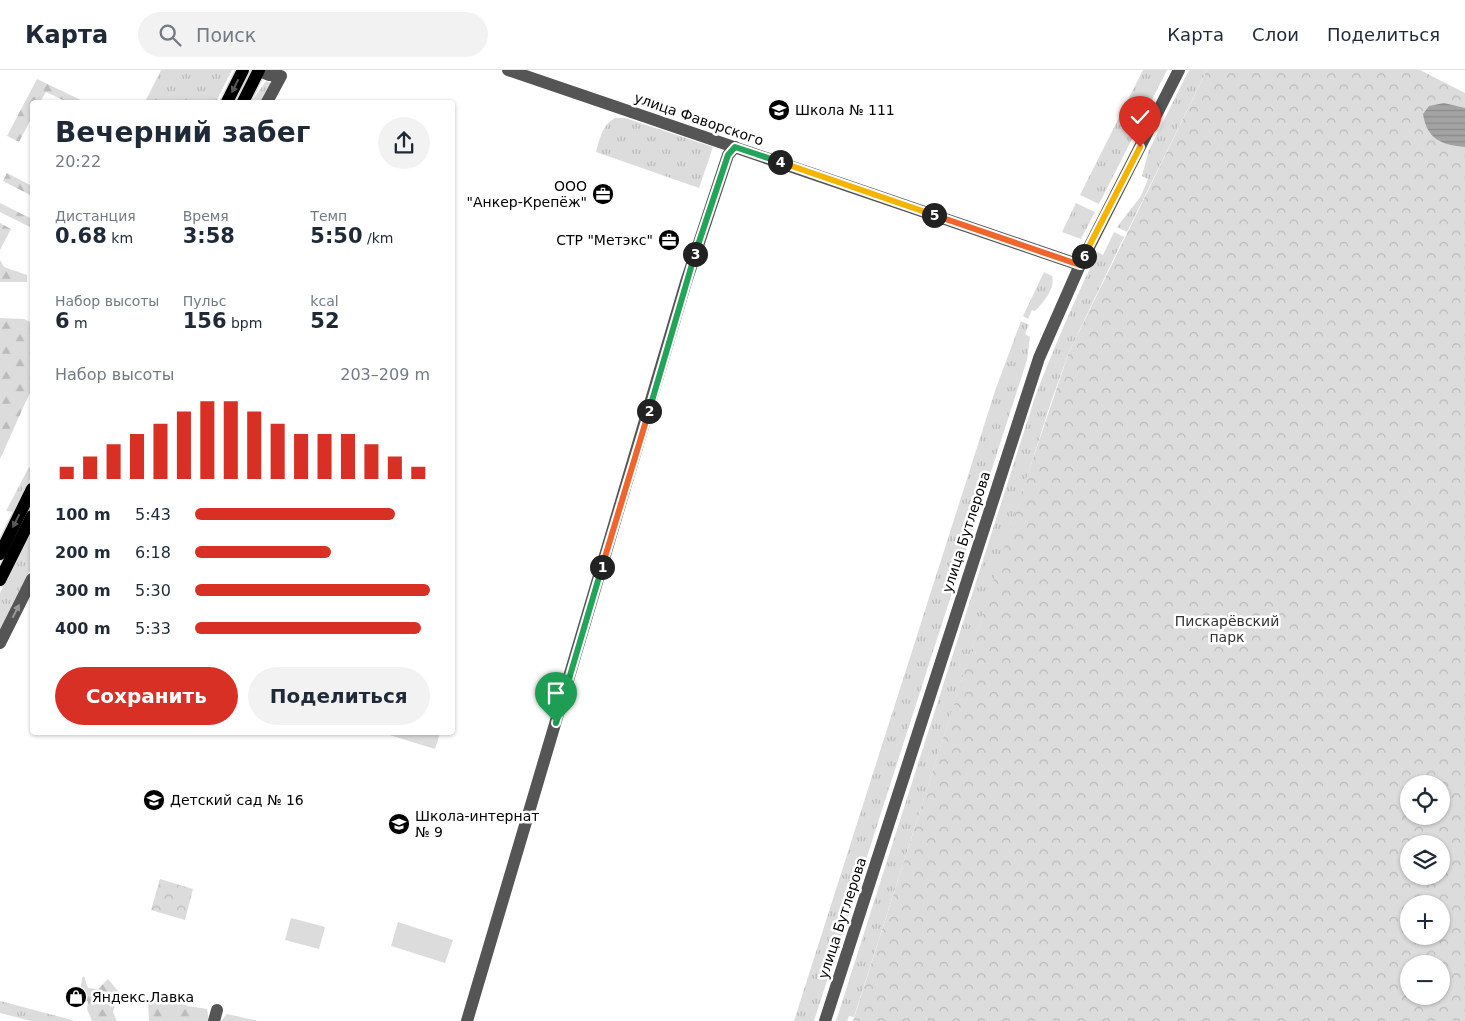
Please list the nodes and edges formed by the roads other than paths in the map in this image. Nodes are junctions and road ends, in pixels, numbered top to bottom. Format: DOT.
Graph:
graph roads {
  1 [pos="243,70"];
  2 [pos="259,70"];
  3 [pos="508,70"];
  4 [pos="1179,70"];
  5 [pos="228,100"];
  6 [pos="244,100"];
  7 [pos="268,100"];
  8 [pos="735,147"];
  9 [pos="1080,265"];
  10 [pos="30,493"];
  11 [pos="30,520"];
  12 [pos="0,554"];
  13 [pos="0,580"];
  14 [pos="30,583"];
  15 [pos="0,643"];
  16 [pos="467,1021"];
  17 [pos="825,1021"];
  1 -- 5 [label="main road, one-way"];
  2 -- 6 [label="main road"];
  2 -- 7 [label="street"];
  3 -- 8 [label="street, улица Фаворского"];
  4 -- 9 [label="street, улица Бутлерова"];
  8 -- 9 [label="street, улица Фаворского"];
  8 -- 16 [label="street"];
  9 -- 17 [label="street, улица Бутлерова"];
  10 -- 12 [label="main road, one-way"];
  11 -- 13 [label="main road"];
  15 -- 14 [label="street, one-way"];
}
